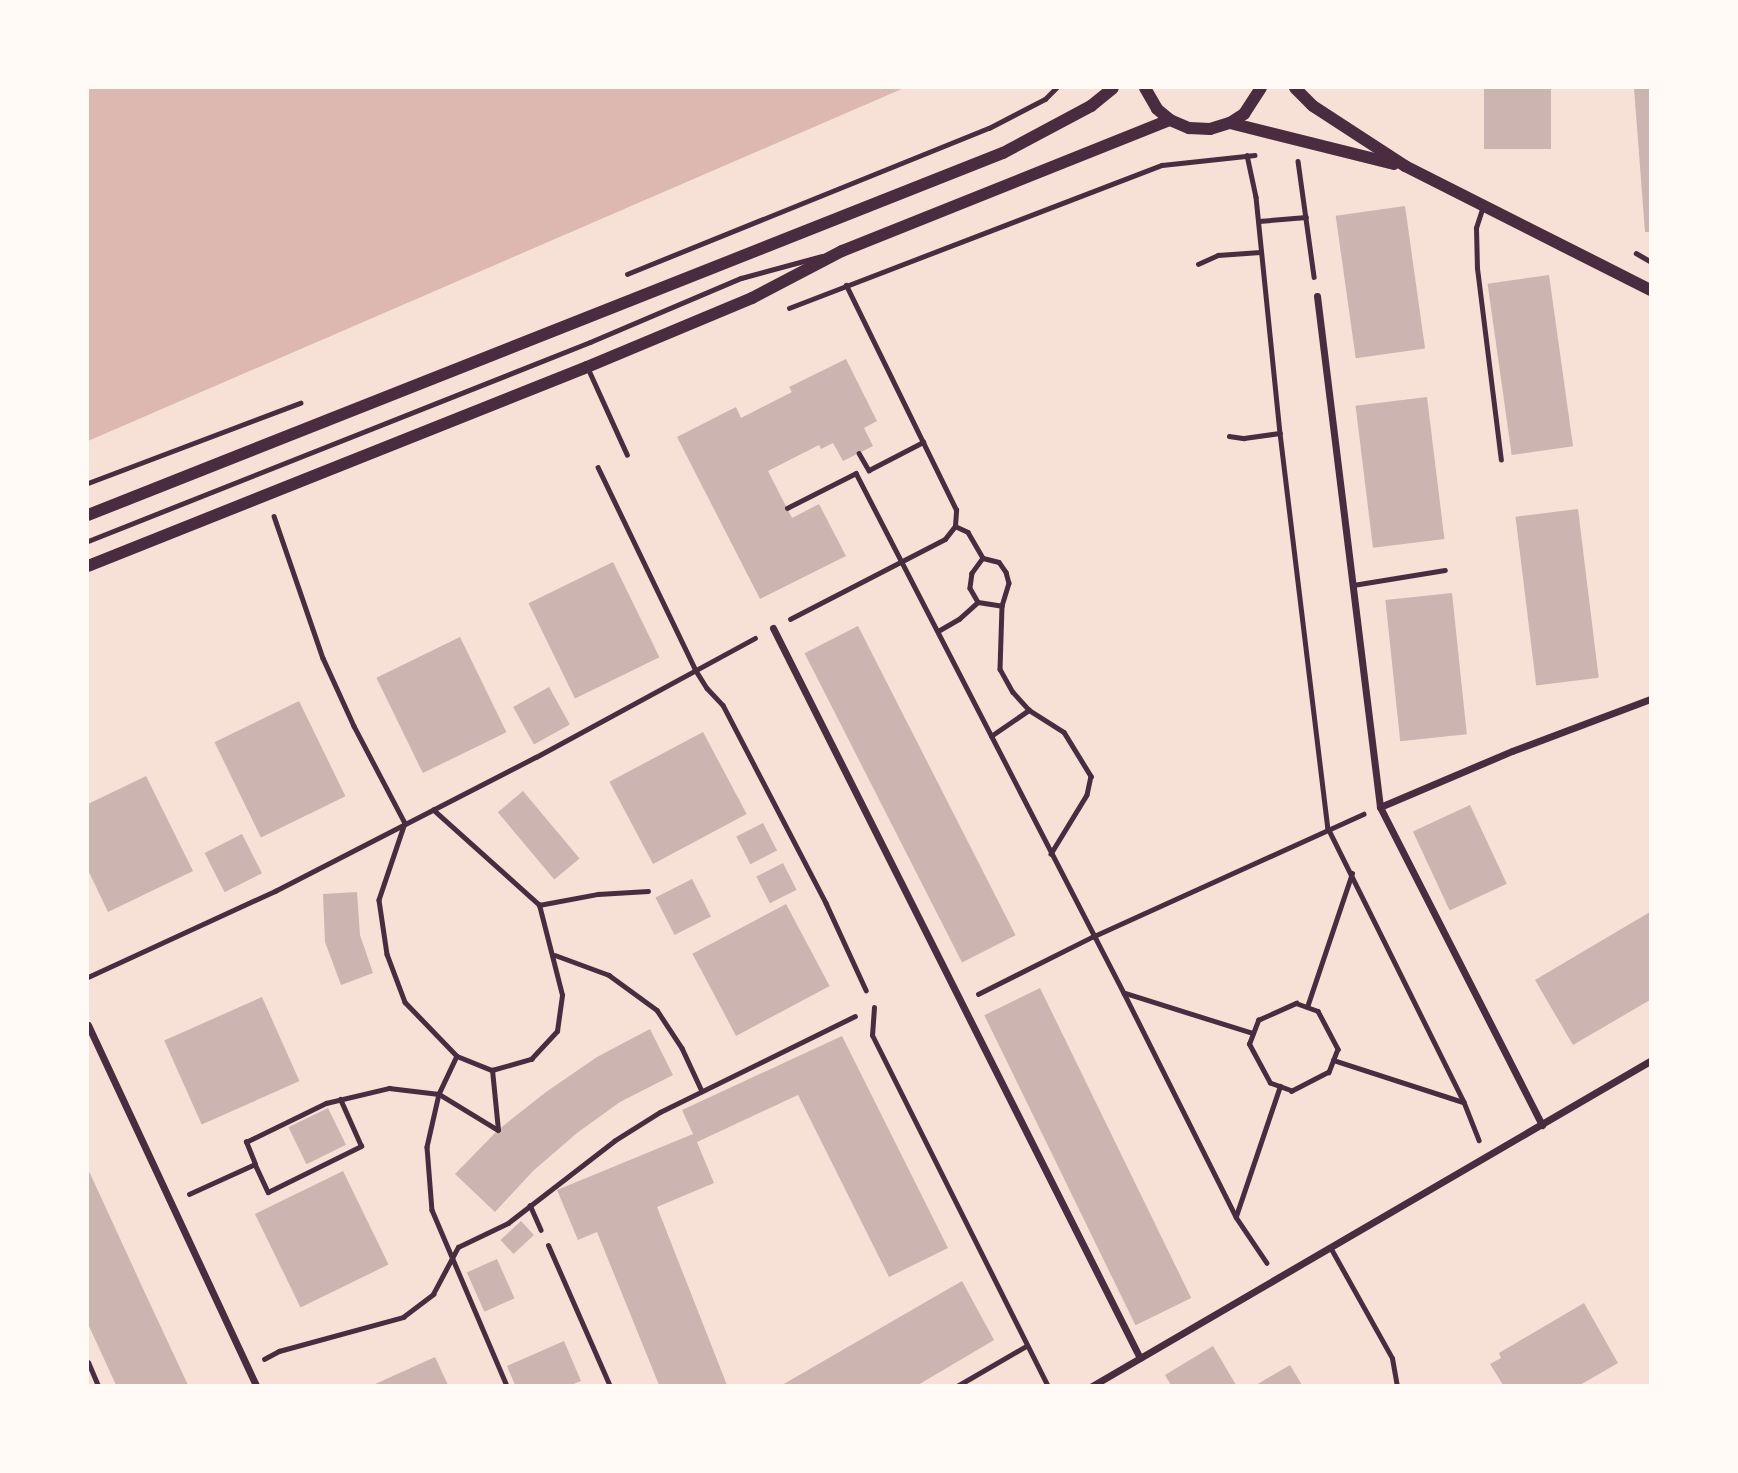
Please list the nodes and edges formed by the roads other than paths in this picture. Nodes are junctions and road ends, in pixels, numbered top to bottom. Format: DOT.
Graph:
graph roads {
  1 [pos="1113,88"];
  2 [pos="1145,88"];
  3 [pos="1261,88"];
  4 [pos="1295,88"];
  5 [pos="1170,120"];
  6 [pos="1230,123"];
  7 [pos="1405,166"];
  8 [pos="1483,206"];
  9 [pos="842,251"];
  10 [pos="1650,290"];
  11 [pos="1317,296"];
  12 [pos="587,367"];
  13 [pos="627,455"];
  14 [pos="1501,460"];
  15 [pos="88,515"];
  16 [pos="88,541"];
  17 [pos="88,566"];
  18 [pos="1445,570"];
  19 [pos="1353,584"];
  20 [pos="773,628"];
  21 [pos="1650,699"];
  22 [pos="1380,807"];
  23 [pos="874,1007"];
  24 [pos="88,1025"];
  25 [pos="1650,1061"];
  26 [pos="1542,1125"];
  27 [pos="548,1245"];
  28 [pos="1330,1247"];
  29 [pos="1026,1346"];
  30 [pos="1140,1358"];
  31 [pos="88,1362"];
  32 [pos="98,1385"];
  33 [pos="256,1385"];
  34 [pos="610,1385"];
  35 [pos="957,1385"];
  36 [pos="1048,1385"];
  37 [pos="1095,1385"];
  38 [pos="1396,1385"];
  1 -- 15 [label="street"];
  2 -- 5 [label="street"];
  3 -- 6 [label="street"];
  4 -- 7 [label="street"];
  5 -- 6 [label="street"];
  5 -- 9 [label="street"];
  6 -- 7 [label="street"];
  7 -- 8 [label="street"];
  8 -- 10 [label="street"];
  8 -- 14 [label="lane"];
  9 -- 12 [label="street"];
  9 -- 16 [label="lane"];
  11 -- 19 [label="street"];
  12 -- 13 [label="lane"];
  12 -- 17 [label="street"];
  18 -- 19 [label="lane"];
  19 -- 22 [label="street"];
  20 -- 30 [label="street"];
  21 -- 22 [label="street"];
  22 -- 26 [label="street"];
  23 -- 29 [label="lane"];
  24 -- 33 [label="street"];
  25 -- 26 [label="street"];
  26 -- 28 [label="street"];
  27 -- 34 [label="lane"];
  28 -- 30 [label="street"];
  28 -- 38 [label="lane"];
  29 -- 35 [label="lane"];
  29 -- 36 [label="lane"];
  30 -- 37 [label="street"];
  31 -- 32 [label="lane"];
}
